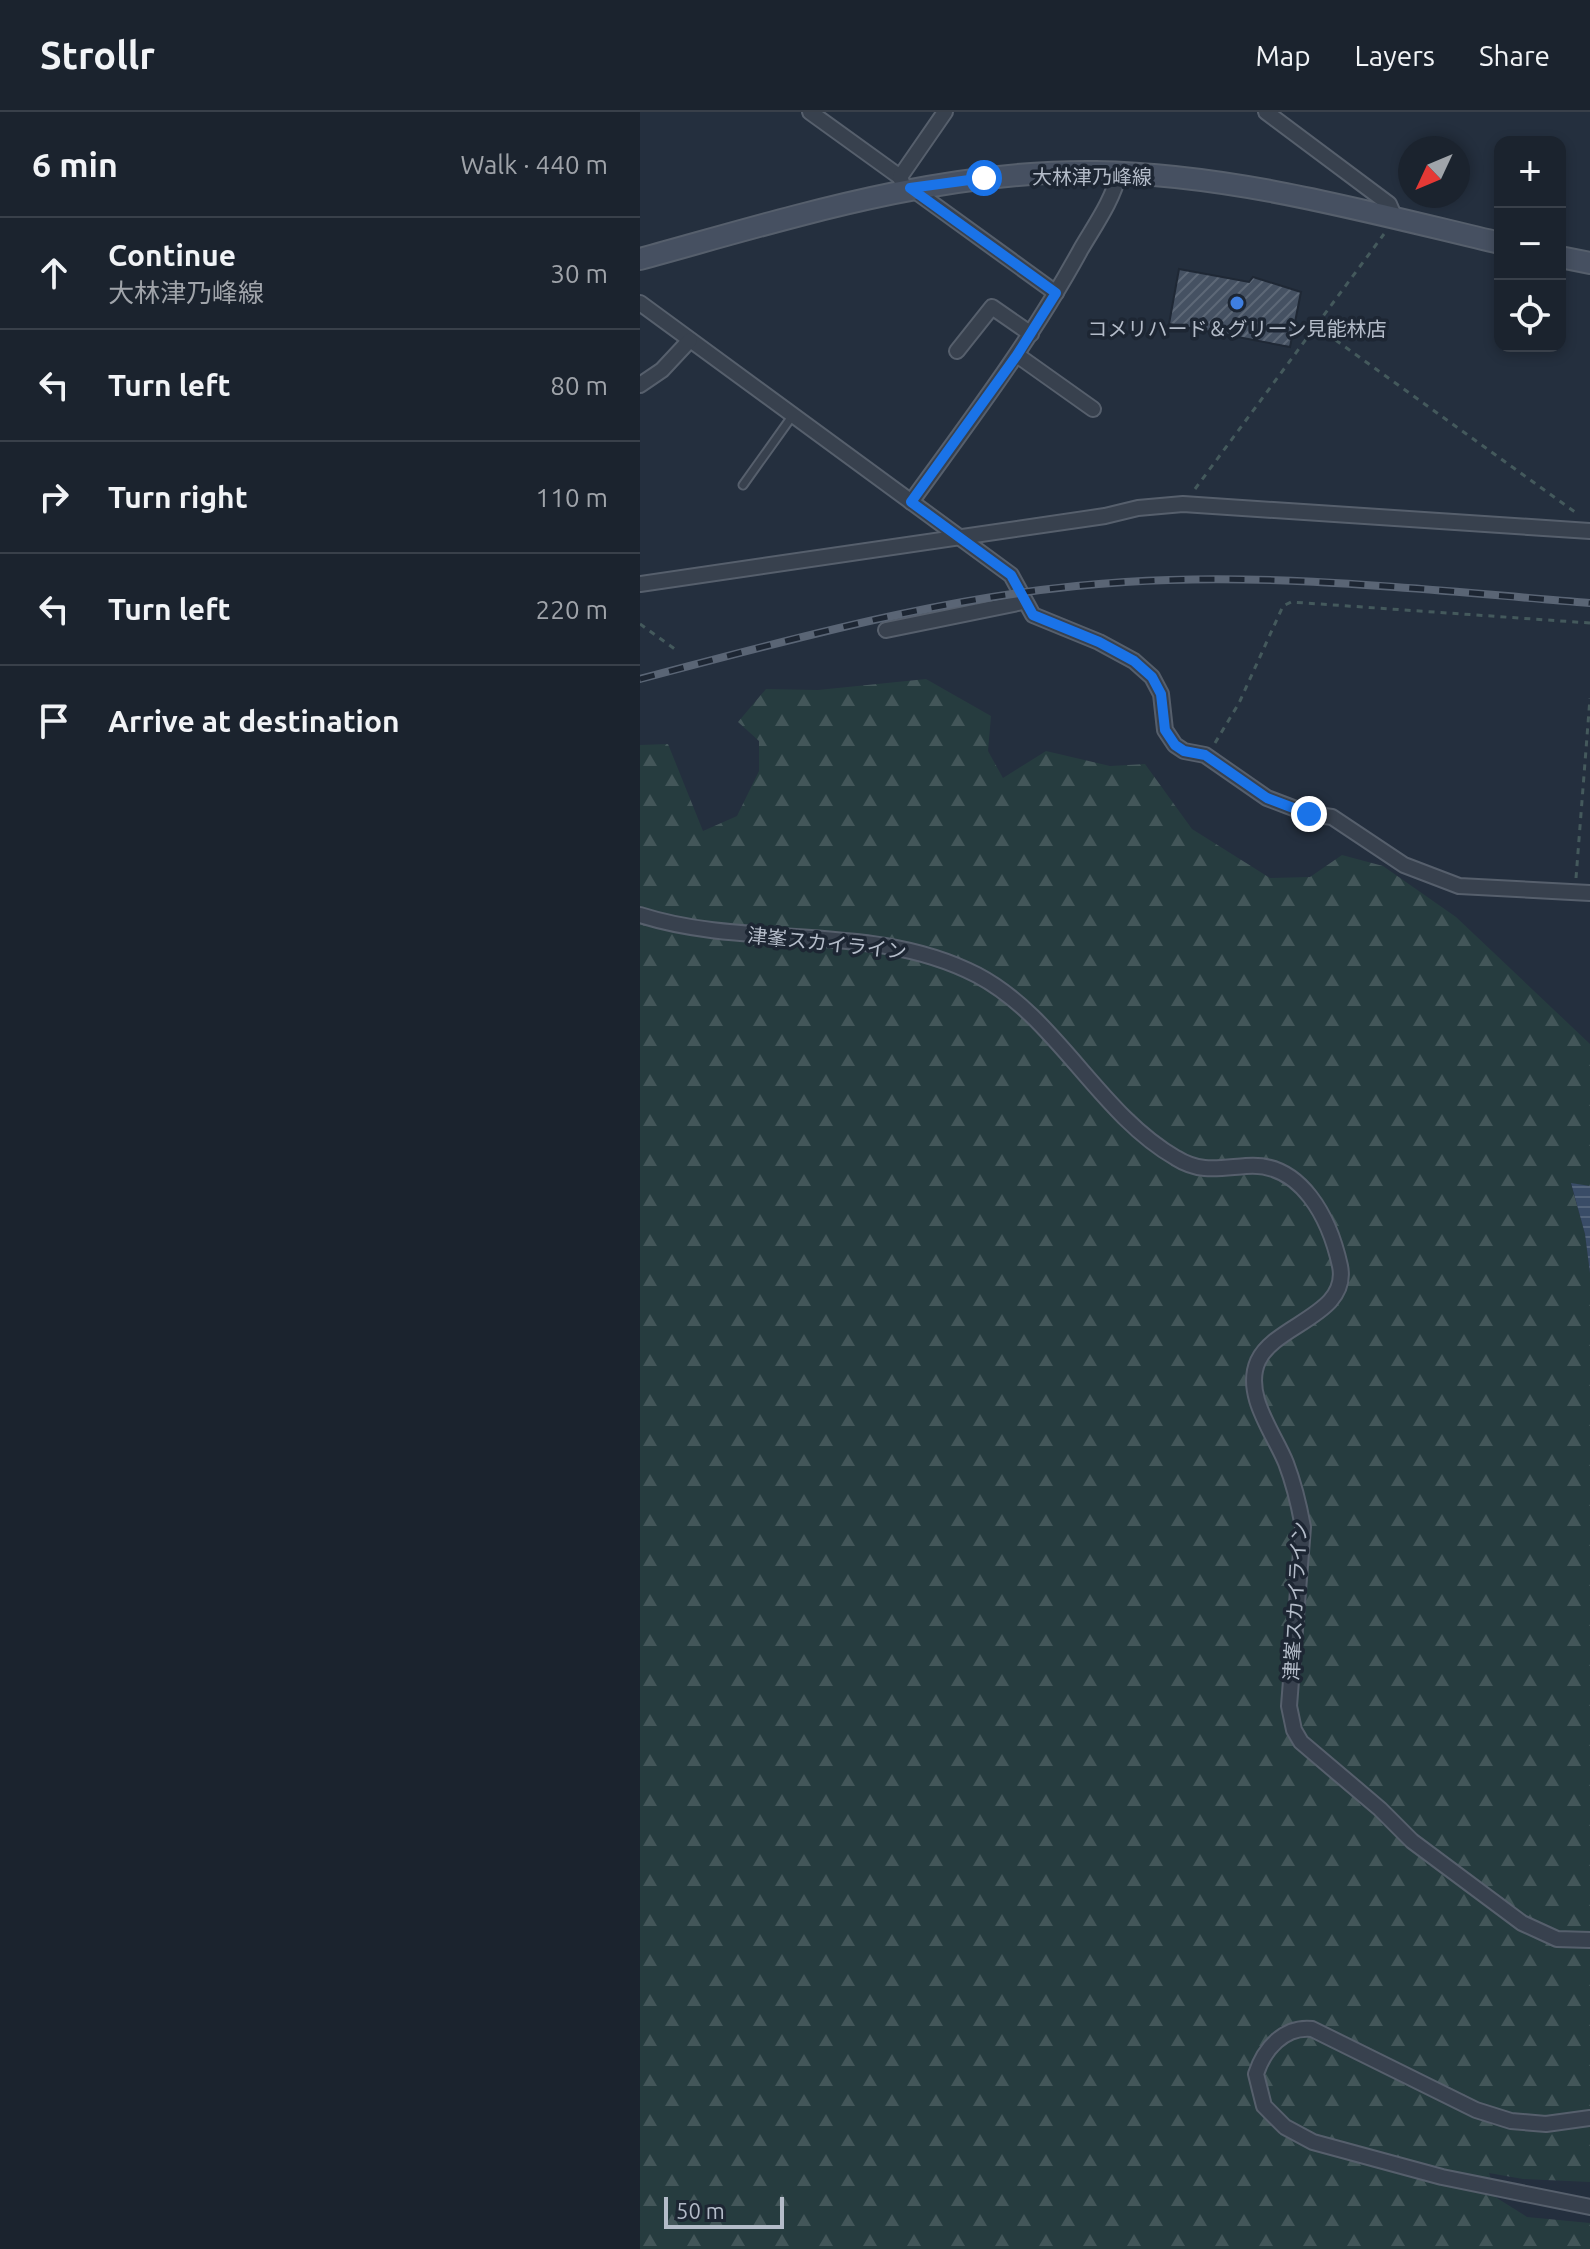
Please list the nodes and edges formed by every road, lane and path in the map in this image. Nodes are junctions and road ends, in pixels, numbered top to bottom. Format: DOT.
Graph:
graph roads {
  1 [pos="810,112"];
  2 [pos="945,112"];
  3 [pos="1266,112"];
  4 [pos="1119,173"];
  5 [pos="905,185"];
  6 [pos="1395,218"];
  7 [pos="1494,242"];
  8 [pos="1566,258"];
  9 [pos="640,259"];
  10 [pos="1590,263"];
  11 [pos="1056,293"];
  12 [pos="640,303"];
  13 [pos="1316,326"];
  14 [pos="1031,334"];
  15 [pos="690,340"];
  16 [pos="957,351"];
  17 [pos="1017,355"];
  18 [pos="640,385"];
  19 [pos="1093,409"];
  20 [pos="793,415"];
  21 [pos="743,485"];
  22 [pos="911,502"];
  23 [pos="1183,504"];
  24 [pos="1590,523"];
  25 [pos="1590,531"];
  26 [pos="959,536"];
  27 [pos="640,584"];
  28 [pos="1023,602"];
  29 [pos="1590,623"];
  30 [pos="640,624"];
  31 [pos="886,630"];
  32 [pos="676,650"];
  33 [pos="1590,698"];
  34 [pos="1205,755"];
  35 [pos="1583,893"];
  36 [pos="640,915"];
  37 [pos="1590,1940"];
  38 [pos="1590,2118"];
  39 [pos="1590,2207"];
  1 -- 5 [label="street"];
  2 -- 5 [label="street"];
  3 -- 6 [label="street"];
  4 -- 5 [label="main road, 大林津乃峰線"];
  4 -- 6 [label="main road, 大林津乃峰線"];
  4 -- 11 [label="street"];
  5 -- 9 [label="main road, 大林津乃峰線"];
  5 -- 11 [label="street"];
  6 -- 7 [label="main road, 大林津乃峰線"];
  6 -- 13 [label="path"];
  8 -- 10 [label="main road"];
  11 -- 14 [label="street"];
  12 -- 15 [label="street"];
  13 -- 23 [label="path"];
  13 -- 24 [label="path"];
  14 -- 16 [label="street"];
  14 -- 17 [label="street"];
  15 -- 18 [label="street"];
  15 -- 20 [label="street"];
  17 -- 19 [label="street"];
  17 -- 22 [label="street"];
  20 -- 21 [label="lane"];
  20 -- 22 [label="street"];
  22 -- 26 [label="street"];
  23 -- 25 [label="street"];
  23 -- 26 [label="street"];
  26 -- 27 [label="street"];
  26 -- 28 [label="street"];
  28 -- 31 [label="street"];
  28 -- 34 [label="street"];
  29 -- 34 [label="path"];
  30 -- 32 [label="path"];
  33 -- 35 [label="path"];
  34 -- 35 [label="street"];
  36 -- 37 [label="street, 津峯スカイライン"];
  38 -- 39 [label="street"];
}
